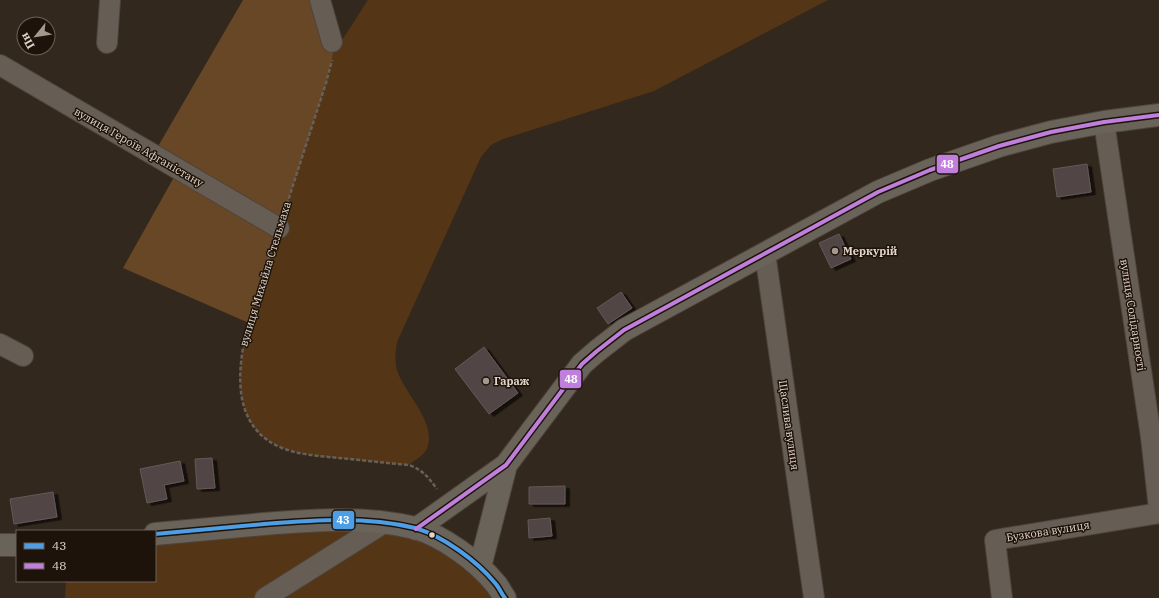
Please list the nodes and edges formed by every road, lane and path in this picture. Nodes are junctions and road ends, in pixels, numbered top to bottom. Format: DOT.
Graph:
graph roads {
  1 [pos="110,0"];
  2 [pos="320,0"];
  3 [pos="107,42"];
  4 [pos="332,42"];
  5 [pos="0,65"];
  6 [pos="1159,115"];
  7 [pos="1104,122"];
  8 [pos="279,228"];
  9 [pos="765,253"];
  10 [pos="0,344"];
  11 [pos="23,356"];
  12 [pos="1155,436"];
  13 [pos="506,465"];
  14 [pos="449,506"];
  15 [pos="1159,509"];
  16 [pos="1159,513"];
  17 [pos="384,523"];
  18 [pos="416,529"];
  19 [pos="156,534"];
  20 [pos="0,545"];
  21 [pos="16,545"];
  22 [pos="480,567"];
  23 [pos="497,593"];
  24 [pos="265,598"];
  25 [pos="814,598"];
  26 [pos="1002,598"];
  1 -- 3 [label="street"];
  2 -- 4 [label="street"];
  4 -- 8 [label="path, вулиця Михайла Стельмаха"];
  5 -- 8 [label="street, вулиця Героїв Афганістану"];
  6 -- 7 [label="street"];
  7 -- 9 [label="street"];
  7 -- 12 [label="street, вулиця Солідарності"];
  8 -- 14 [label="path, вулиця Михайла Стельмаха"];
  9 -- 13 [label="street"];
  9 -- 25 [label="street, Щаслива вулиця"];
  10 -- 11 [label="street"];
  12 -- 15 [label="street, вулиця Солідарності"];
  13 -- 14 [label="street"];
  13 -- 22 [label="street"];
  14 -- 18 [label="street"];
  16 -- 26 [label="street, Бузкова вулиця"];
  17 -- 18 [label="street"];
  17 -- 19 [label="street"];
  17 -- 24 [label="street"];
  18 -- 22 [label="street"];
  20 -- 21 [label="street"];
  22 -- 23 [label="street"];
}
